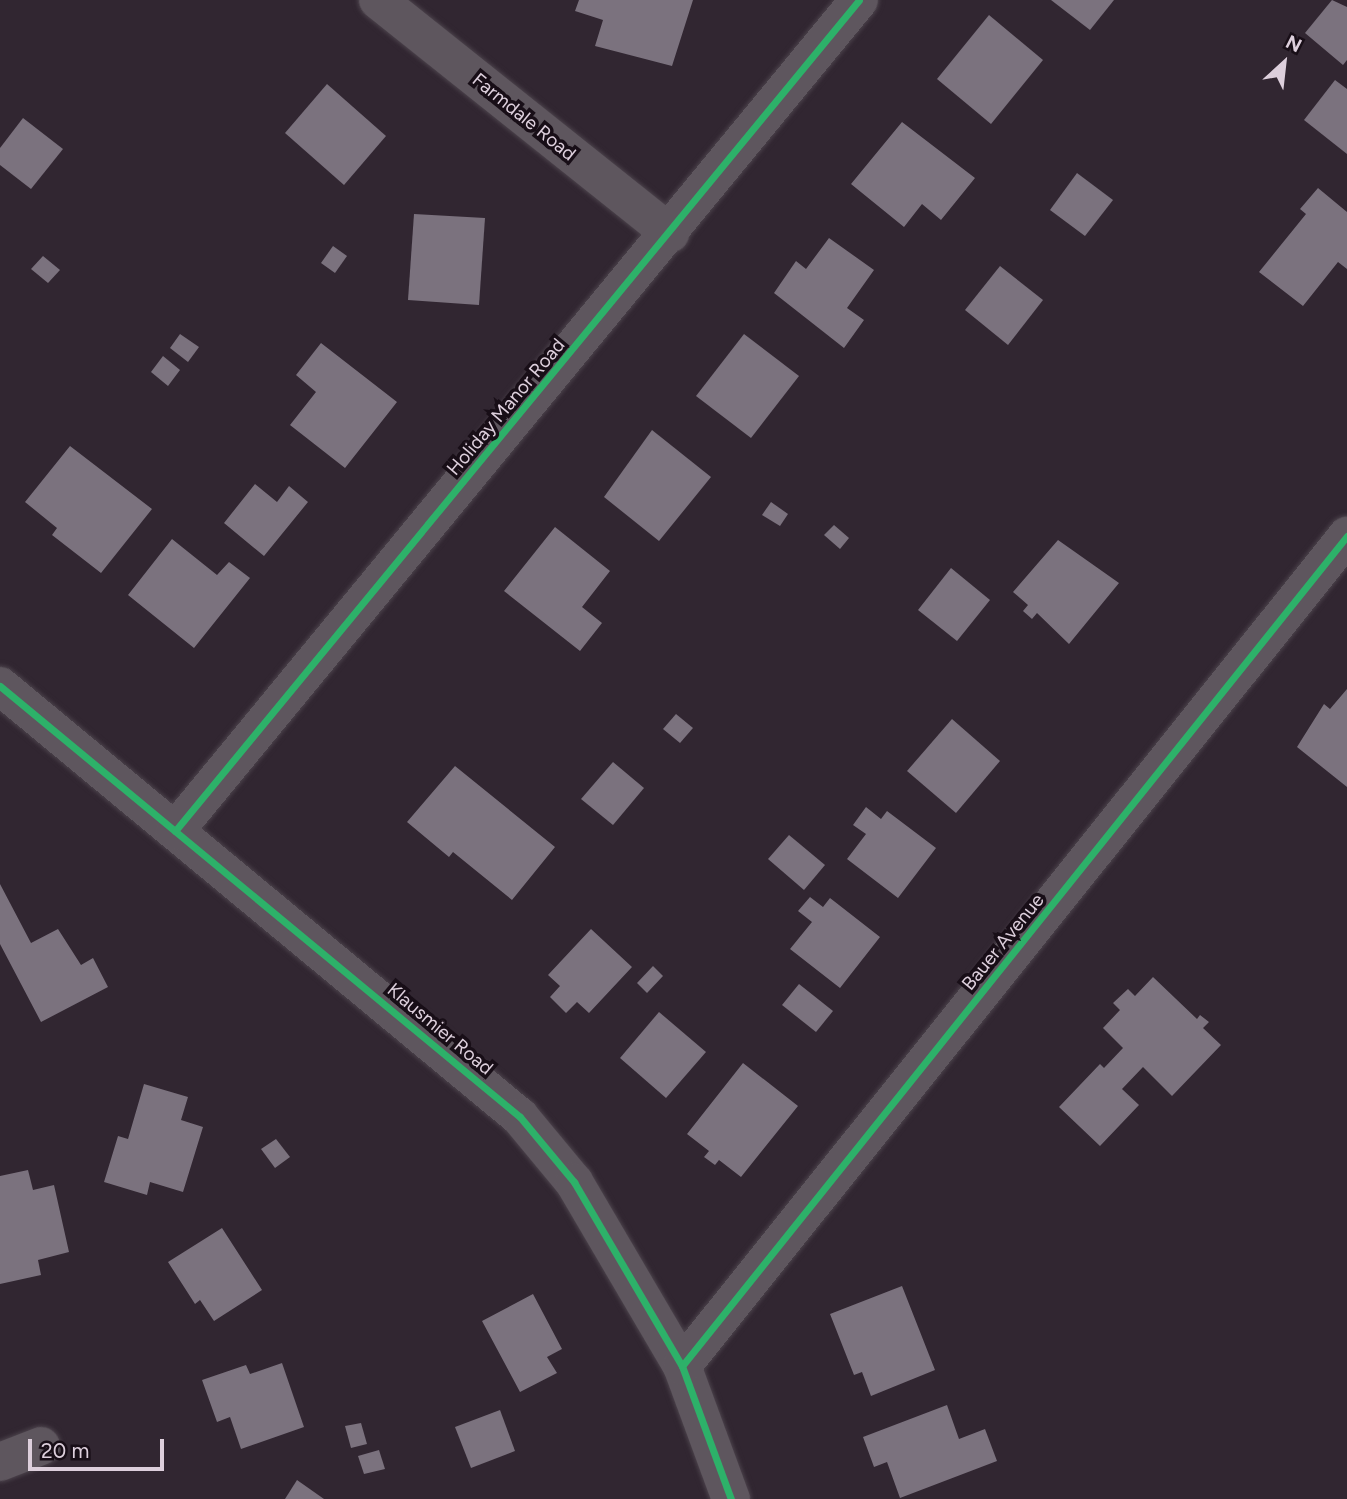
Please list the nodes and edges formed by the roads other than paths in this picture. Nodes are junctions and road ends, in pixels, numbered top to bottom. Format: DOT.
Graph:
graph roads {
  1 [pos="378,0"];
  2 [pos="859,0"];
  3 [pos="670,233"];
  4 [pos="1347,536"];
  5 [pos="0,686"];
  6 [pos="175,831"];
  7 [pos="682,1366"];
  8 [pos="41,1446"];
  9 [pos="0,1462"];
  10 [pos="731,1499"];
  1 -- 3 [label="street, Farmdale Road"];
  2 -- 3 [label="street, Holiday Manor Road"];
  3 -- 6 [label="street, Holiday Manor Road"];
  4 -- 7 [label="street, Bauer Avenue"];
  5 -- 6 [label="street, Klausmier Road"];
  6 -- 7 [label="street, Klausmier Road"];
  7 -- 10 [label="street, Klausmier Road"];
  8 -- 9 [label="street"];
}
